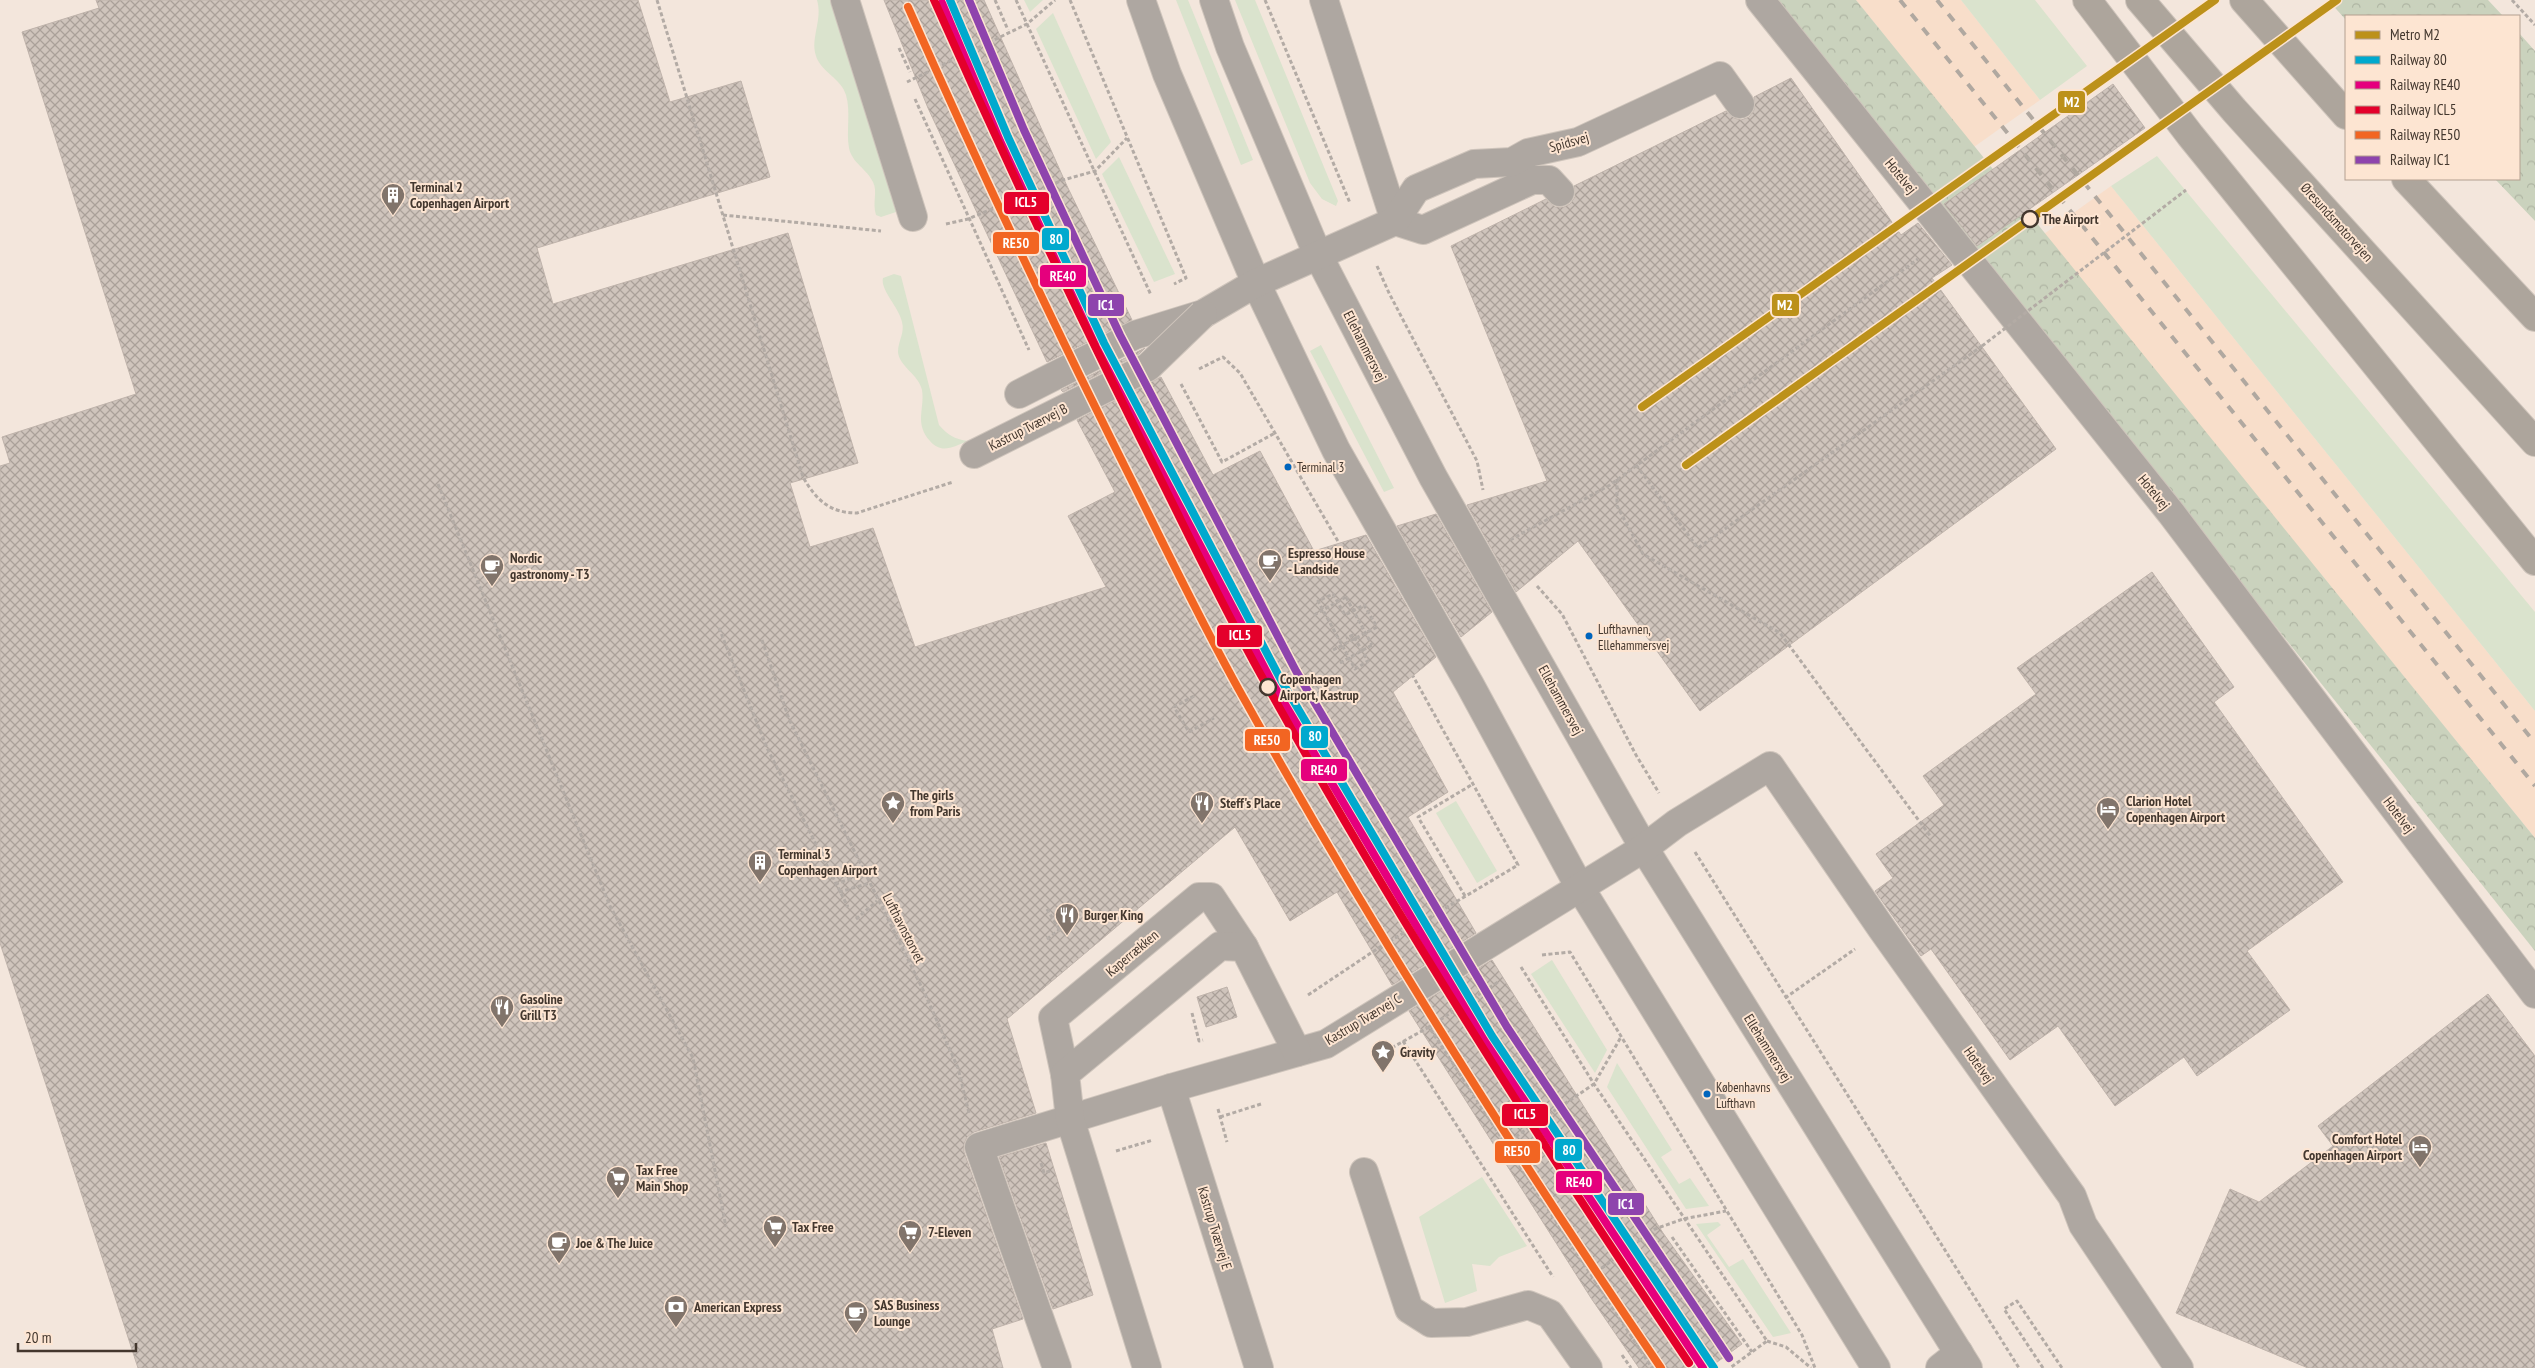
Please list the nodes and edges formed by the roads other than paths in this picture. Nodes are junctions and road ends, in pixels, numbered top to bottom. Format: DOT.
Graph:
graph roads {
  1 [pos="845,0"];
  2 [pos="1141,0"];
  3 [pos="1214,0"];
  4 [pos="1324,0"];
  5 [pos="1760,0"];
  6 [pos="2087,0"];
  7 [pos="2140,0"];
  8 [pos="2244,0"];
  9 [pos="1740,104"];
  10 [pos="2345,114"];
  11 [pos="2407,180"];
  12 [pos="1560,192"];
  13 [pos="914,217"];
  14 [pos="1395,221"];
  15 [pos="1317,254"];
  16 [pos="1256,283"];
  17 [pos="1203,314"];
  18 [pos="2535,317"];
  19 [pos="1019,394"];
  20 [pos="2535,442"];
  21 [pos="974,454"];
  22 [pos="2535,561"];
  23 [pos="1770,766"];
  24 [pos="1644,848"];
  25 [pos="1580,886"];
  26 [pos="1244,947"];
  27 [pos="2535,994"];
  28 [pos="1297,1052"];
  29 [pos="1065,1074"];
  30 [pos="1171,1088"];
  31 [pos="1062,1122"];
  32 [pos="1364,1172"];
  33 [pos="1955,1363"];
  34 [pos="1057,1368"];
  35 [pos="1148,1368"];
  36 [pos="1259,1368"];
  37 [pos="1588,1368"];
  38 [pos="1876,1368"];
  39 [pos="2179,1368"];
  1 -- 13 [label="street"];
  2 -- 16 [label="street"];
  3 -- 15 [label="street, Ellehammersvej"];
  4 -- 14 [label="street"];
  5 -- 27 [label="street, Hotelvej"];
  6 -- 22 [label="highway"];
  7 -- 20 [label="highway, Øresundsmotorvejen"];
  8 -- 10 [label="highway"];
  9 -- 14 [label="street, Spidsvej"];
  11 -- 18 [label="highway"];
  12 -- 14 [label="street"];
  14 -- 15 [label="street"];
  15 -- 16 [label="street, Kastrup Tværvej B"];
  15 -- 24 [label="street, Ellehammersvej"];
  16 -- 17 [label="street, Kastrup Tværvej B"];
  16 -- 25 [label="street"];
  17 -- 19 [label="street, Kastrup Tværvej B"];
  17 -- 21 [label="street, Kastrup Tværvej B, bridge"];
  23 -- 24 [label="street, Kastrup Tværvej C"];
  23 -- 39 [label="street, Hotelvej"];
  24 -- 25 [label="street, Kastrup Tværvej C"];
  24 -- 33 [label="street, Ellehammersvej"];
  25 -- 28 [label="street, Kastrup Tværvej C"];
  25 -- 38 [label="street"];
  26 -- 28 [label="street, Kaperrækken"];
  26 -- 29 [label="street"];
  26 -- 29 [label="street, Kaperrækken"];
  28 -- 30 [label="street, Kastrup Tværvej C"];
  29 -- 31 [label="street, Kaperrækken"];
  30 -- 31 [label="street, Kastrup Tværvej C"];
  30 -- 36 [label="street, Kastrup Tværvej E"];
  31 -- 34 [label="street"];
  31 -- 35 [label="street, Kaperrækken"];
  32 -- 37 [label="street"];
}
